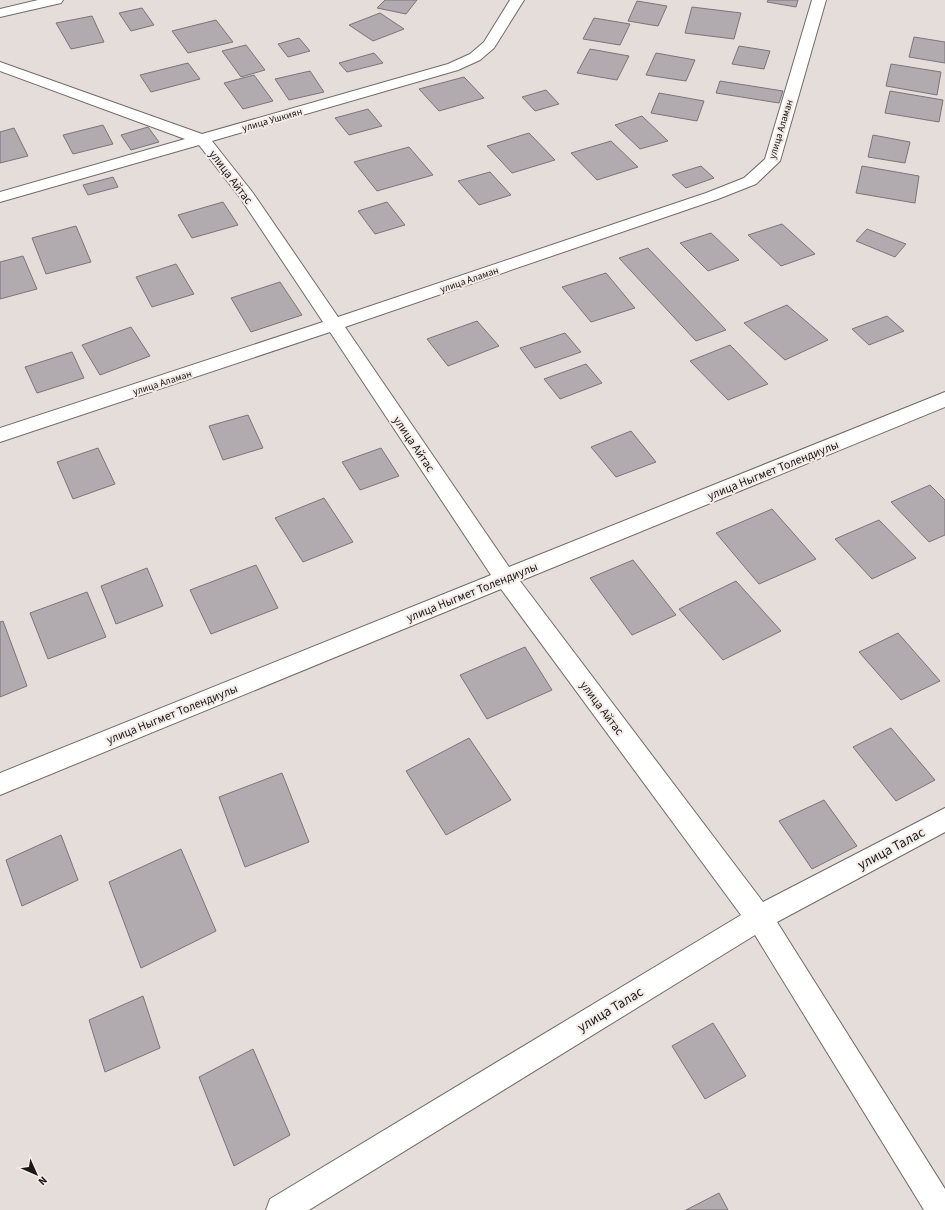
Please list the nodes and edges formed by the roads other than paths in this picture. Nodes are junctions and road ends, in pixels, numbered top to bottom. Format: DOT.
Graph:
graph roads {
  1 [pos="56,0"];
  2 [pos="517,0"];
  3 [pos="819,0"];
  4 [pos="0,13"];
  5 [pos="0,66"];
  6 [pos="203,140"];
  7 [pos="0,197"];
  8 [pos="333,325"];
  9 [pos="945,399"];
  10 [pos="0,435"];
  11 [pos="505,578"];
  12 [pos="0,784"];
  13 [pos="945,819"];
  14 [pos="759,918"];
  15 [pos="281,1210"];
  16 [pos="941,1210"];
  1 -- 4 [label="street"];
  2 -- 6 [label="street, улица Ушкиян"];
  3 -- 8 [label="street, улица Аламан"];
  5 -- 6 [label="street, улица Айтас"];
  6 -- 7 [label="street, улица Ушкиян"];
  6 -- 8 [label="street, улица Айтас"];
  8 -- 10 [label="street, улица Аламан"];
  8 -- 11 [label="street, улица Айтас"];
  9 -- 11 [label="street, улица Ныгмет Толендиулы"];
  11 -- 12 [label="street, улица Ныгмет Толендиулы"];
  11 -- 14 [label="street, улица Айтас"];
  13 -- 14 [label="street, улица Талас"];
  14 -- 15 [label="street, улица Талас"];
  14 -- 16 [label="street, улица Айтас"];
}
